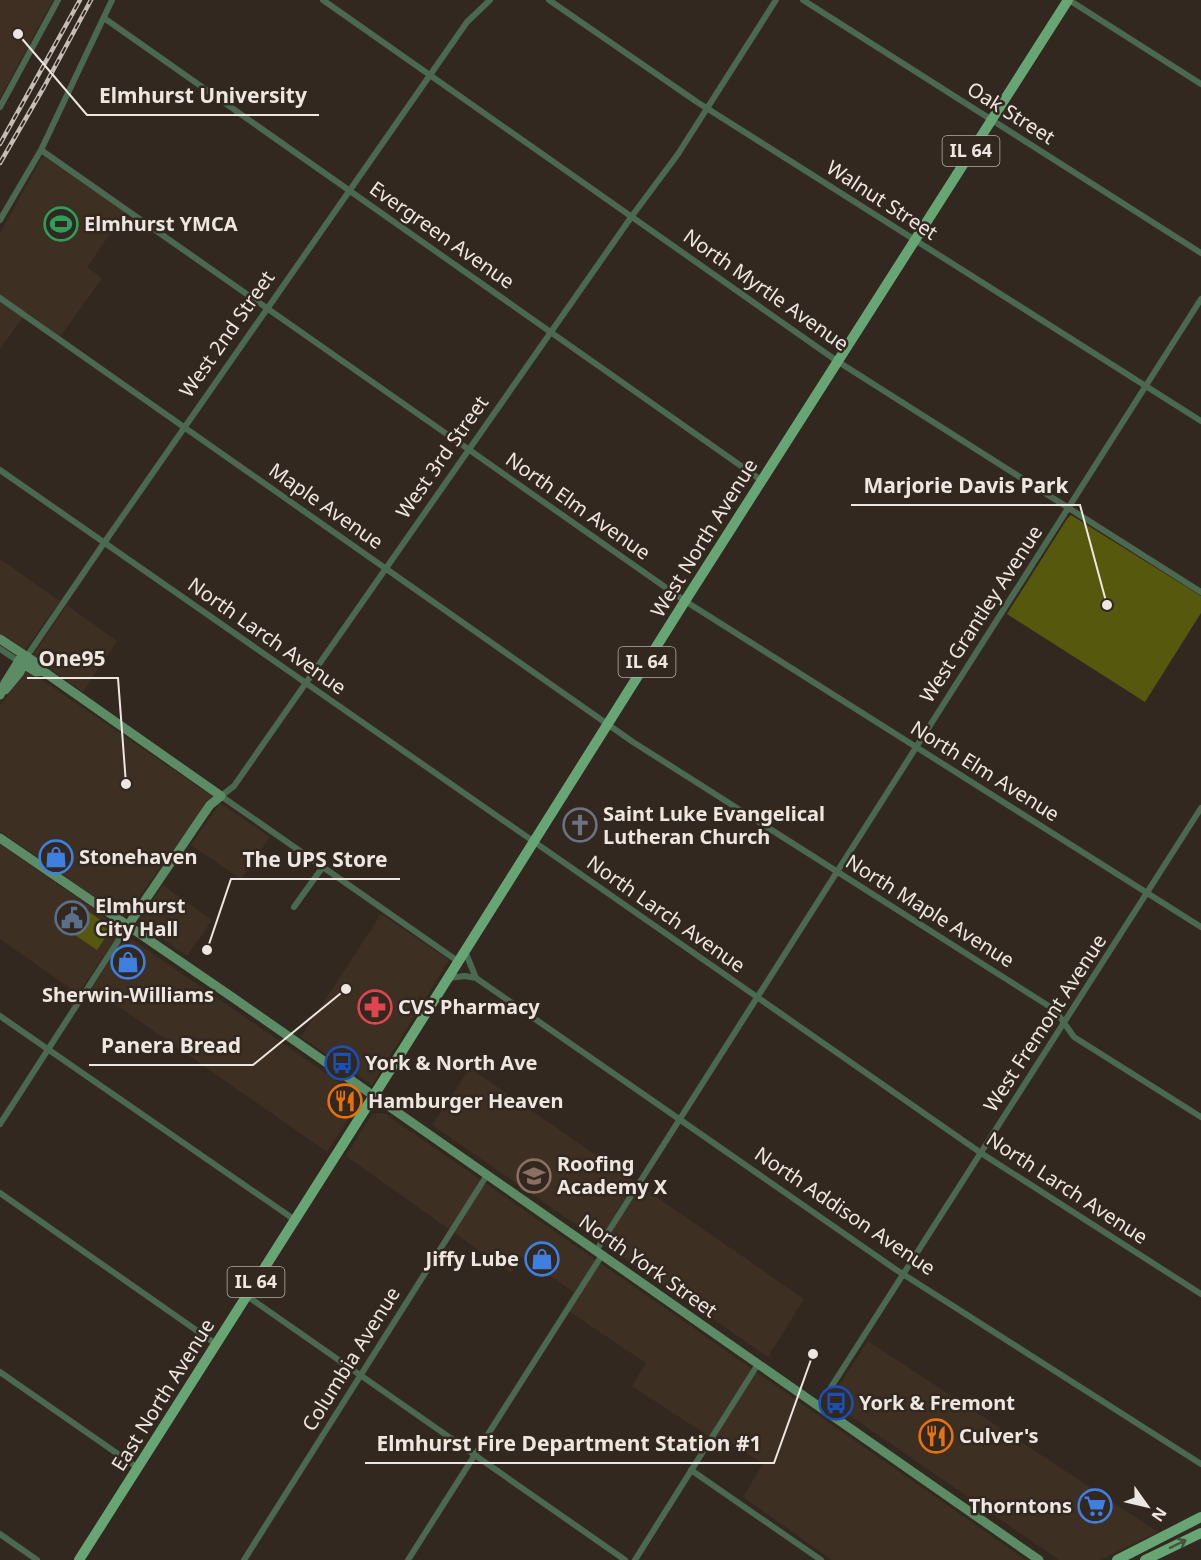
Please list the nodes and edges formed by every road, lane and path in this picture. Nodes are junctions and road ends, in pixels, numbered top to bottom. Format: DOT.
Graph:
graph roads {
  1 [pos="58,0"];
  2 [pos="112,0"];
  3 [pos="322,0"];
  4 [pos="490,0"];
  5 [pos="549,0"];
  6 [pos="775,0"];
  7 [pos="803,0"];
  8 [pos="1069,0"];
  9 [pos="104,18"];
  10 [pos="430,75"];
  11 [pos="1201,84"];
  12 [pos="0,107"];
  13 [pos="708,108"];
  14 [pos="991,120"];
  15 [pos="41,150"];
  16 [pos="349,190"];
  17 [pos="632,216"];
  18 [pos="0,220"];
  19 [pos="914,240"];
  20 [pos="1201,253"];
  21 [pos="0,298"];
  22 [pos="1201,299"];
  23 [pos="267,308"];
  24 [pos="551,332"];
  25 [pos="837,361"];
  26 [pos="1145,386"];
  27 [pos="1201,421"];
  28 [pos="184,427"];
  29 [pos="469,450"];
  30 [pos="0,470"];
  31 [pos="761,480"];
  32 [pos="1070,507"];
  33 [pos="104,543"];
  34 [pos="386,568"];
  35 [pos="1201,592"];
  36 [pos="685,601"];
  37 [pos="0,639"];
  38 [pos="0,648"];
  39 [pos="23,659"];
  40 [pos="306,684"];
  41 [pos="1,694"];
  42 [pos="608,724"];
  43 [pos="633,742"];
  44 [pos="917,747"];
  45 [pos="221,796"];
  46 [pos="1201,808"];
  47 [pos="0,838"];
  48 [pos="534,843"];
  49 [pos="322,868"];
  50 [pos="837,872"];
  51 [pos="1147,892"];
  52 [pos="294,907"];
  53 [pos="127,927"];
  54 [pos="1201,927"];
  55 [pos="465,951"];
  56 [pos="459,962"];
  57 [pos="448,978"];
  58 [pos="476,978"];
  59 [pos="757,998"];
  60 [pos="0,1016"];
  61 [pos="1064,1023"];
  62 [pos="48,1048"];
  63 [pos="374,1097"];
  64 [pos="1201,1118"];
  65 [pos="680,1120"];
  66 [pos="0,1125"];
  67 [pos="981,1153"];
  68 [pos="486,1175"];
  69 [pos="0,1193"];
  70 [pos="295,1220"];
  71 [pos="599,1253"];
  72 [pos="904,1274"];
  73 [pos="1201,1294"];
  74 [pos="247,1296"];
  75 [pos="216,1344"];
  76 [pos="758,1364"];
  77 [pos="0,1372"];
  78 [pos="361,1375"];
  79 [pos="819,1407"];
  80 [pos="475,1455"];
  81 [pos="1201,1464"];
  82 [pos="138,1468"];
  83 [pos="691,1470"];
  84 [pos="1201,1517"];
  85 [pos="1201,1533"];
  86 [pos="0,1534"];
  87 [pos="1150,1558"];
  88 [pos="37,1560"];
  89 [pos="80,1560"];
  90 [pos="244,1560"];
  91 [pos="408,1560"];
  92 [pos="625,1560"];
  93 [pos="635,1560"];
  94 [pos="821,1560"];
  95 [pos="1039,1560"];
  96 [pos="1117,1560"];
  1 -- 12 [label="street"];
  2 -- 9 [label="street"];
  3 -- 10 [label="street, North Myrtle Avenue"];
  4 -- 10 [label="street, West 2nd Street"];
  5 -- 13 [label="street, Walnut Street"];
  6 -- 13 [label="street, West 3rd Street"];
  7 -- 14 [label="street, Oak Street"];
  8 -- 11 [label="street"];
  8 -- 14 [label="main road, West North Avenue / IL 64"];
  9 -- 15 [label="street"];
  9 -- 16 [label="street, Evergreen Avenue"];
  10 -- 16 [label="street, West 2nd Street"];
  10 -- 17 [label="street, North Myrtle Avenue"];
  13 -- 17 [label="street, West 3rd Street"];
  13 -- 19 [label="street, Walnut Street"];
  14 -- 19 [label="main road, West North Avenue / IL 64"];
  14 -- 20 [label="street, Oak Street"];
  15 -- 18 [label="street"];
  15 -- 23 [label="street, North Elm Avenue"];
  16 -- 23 [label="street, West 2nd Street"];
  16 -- 24 [label="street, Evergreen Avenue"];
  17 -- 24 [label="street, West 3rd Street"];
  17 -- 25 [label="street, North Myrtle Avenue"];
  19 -- 25 [label="main road, West North Avenue / IL 64"];
  19 -- 26 [label="street, Walnut Street"];
  21 -- 28 [label="street, Maple Avenue"];
  22 -- 26 [label="street, West Grantley Avenue"];
  23 -- 28 [label="street, West 2nd Street"];
  23 -- 29 [label="street, North Elm Avenue"];
  24 -- 29 [label="street, West 3rd Street"];
  24 -- 31 [label="street, Evergreen Avenue"];
  25 -- 31 [label="main road, West North Avenue / IL 64"];
  25 -- 32 [label="street, North Myrtle Avenue"];
  26 -- 27 [label="street, Walnut Street"];
  26 -- 32 [label="street, West Grantley Avenue"];
  28 -- 33 [label="street, West 2nd Street"];
  28 -- 34 [label="street, Maple Avenue"];
  29 -- 34 [label="street, West 3rd Street"];
  29 -- 36 [label="street, North Elm Avenue"];
  30 -- 33 [label="street, North Larch Avenue"];
  31 -- 36 [label="main road, West North Avenue / IL 64"];
  32 -- 35 [label="street, North Myrtle Avenue"];
  32 -- 44 [label="street, West Grantley Avenue"];
  33 -- 39 [label="street, West 2nd Street"];
  33 -- 40 [label="street, North Larch Avenue"];
  34 -- 40 [label="street, West 3rd Street"];
  34 -- 42 [label="street, Maple Avenue"];
  36 -- 42 [label="main road, West North Avenue / IL 64"];
  36 -- 44 [label="street, North Elm Avenue"];
  37 -- 39 [label="main road"];
  38 -- 39 [label="street"];
  39 -- 41 [label="main road, West 2nd Street"];
  39 -- 45 [label="main road"];
  40 -- 45 [label="street, West 3rd Street"];
  40 -- 48 [label="street, North Larch Avenue"];
  42 -- 43 [label="street, Maple Avenue"];
  42 -- 48 [label="main road, West North Avenue / IL 64"];
  43 -- 50 [label="street, North Maple Avenue"];
  44 -- 50 [label="street, West Grantley Avenue"];
  44 -- 51 [label="street, North Elm Avenue"];
  45 -- 49 [label="street"];
  45 -- 53 [label="main road, West 3rd Street"];
  46 -- 51 [label="street, West Fremont Avenue"];
  47 -- 53 [label="main road, North York Street"];
  48 -- 55 [label="main road, West North Avenue / IL 64"];
  48 -- 59 [label="street, North Larch Avenue"];
  49 -- 52 [label="street"];
  49 -- 56 [label="street"];
  50 -- 59 [label="street, West Grantley Avenue"];
  50 -- 61 [label="street, North Maple Avenue"];
  51 -- 54 [label="street, North Elm Avenue"];
  51 -- 61 [label="street, West Fremont Avenue"];
  53 -- 62 [label="street"];
  53 -- 63 [label="main road, North York Street"];
  55 -- 56 [label="main road, West North Avenue / IL 64"];
  55 -- 58 [label="street"];
  56 -- 57 [label="main road, West North Avenue / IL 64"];
  57 -- 58 [label="street"];
  57 -- 63 [label="main road, West North Avenue / IL 64"];
  58 -- 65 [label="street, North Addison Avenue"];
  59 -- 65 [label="street, West Grantley Avenue"];
  59 -- 67 [label="street, North Larch Avenue"];
  60 -- 62 [label="street"];
  61 -- 64 [label="street, North Maple Avenue"];
  61 -- 67 [label="street, West Fremont Avenue"];
  62 -- 66 [label="street"];
  62 -- 70 [label="street"];
  63 -- 68 [label="main road, North York Street"];
  63 -- 70 [label="main road, East North Avenue / IL 64"];
  65 -- 71 [label="street, West Grantley Avenue"];
  65 -- 72 [label="street, North Addison Avenue"];
  67 -- 72 [label="street, West Fremont Avenue"];
  67 -- 73 [label="street, North Larch Avenue"];
  68 -- 71 [label="main road, North York Street"];
  68 -- 78 [label="street, Columbia Avenue"];
  69 -- 75 [label="street"];
  70 -- 74 [label="main road, East North Avenue / IL 64"];
  71 -- 76 [label="main road, North York Street"];
  71 -- 80 [label="street, West Grantley Avenue"];
  72 -- 79 [label="street, West Fremont Avenue"];
  72 -- 81 [label="street, North Addison Avenue"];
  74 -- 75 [label="main road, East North Avenue / IL 64"];
  74 -- 78 [label="street"];
  75 -- 82 [label="main road, East North Avenue / IL 64"];
  76 -- 79 [label="main road, North York Street"];
  76 -- 83 [label="street"];
  77 -- 82 [label="street"];
  78 -- 80 [label="street"];
  78 -- 90 [label="street, Columbia Avenue"];
  79 -- 95 [label="main road, North York Street"];
  80 -- 91 [label="street, West Grantley Avenue"];
  80 -- 92 [label="street"];
  82 -- 89 [label="main road, East North Avenue / IL 64"];
  83 -- 93 [label="street"];
  83 -- 94 [label="street"];
  84 -- 96 [label="main road"];
  87 -- 85 [label="main road, one-way"];
  86 -- 88 [label="street"];
}
